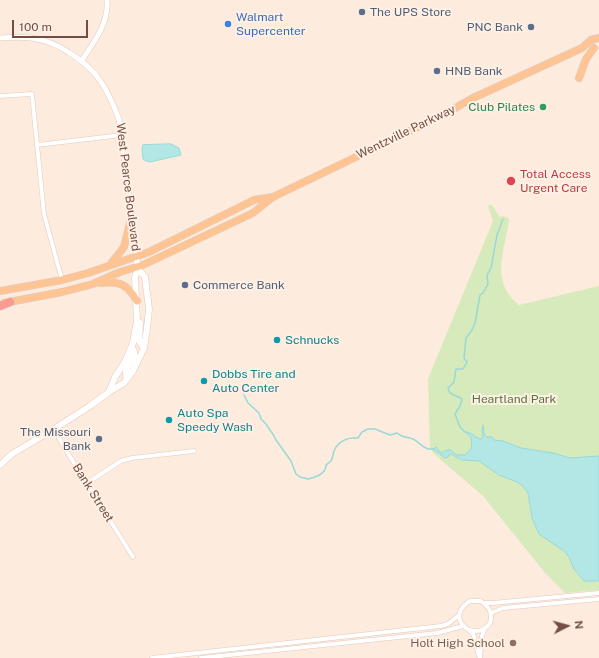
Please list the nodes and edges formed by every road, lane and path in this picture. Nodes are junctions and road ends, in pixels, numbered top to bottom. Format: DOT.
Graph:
graph roads {
  1 [pos="107,0"];
  2 [pos="0,38"];
  3 [pos="599,38"];
  4 [pos="582,48"];
  5 [pos="597,48"];
  6 [pos="82,60"];
  7 [pos="579,78"];
  8 [pos="0,96"];
  9 [pos="122,135"];
  10 [pos="37,145"];
  11 [pos="273,197"];
  12 [pos="132,215"];
  13 [pos="138,263"];
  14 [pos="109,266"];
  15 [pos="62,280"];
  16 [pos="93,284"];
  17 [pos="0,291"];
  18 [pos="10,302"];
  19 [pos="137,303"];
  20 [pos="0,305"];
  21 [pos="132,347"];
  22 [pos="144,348"];
  23 [pos="127,379"];
  24 [pos="109,392"];
  25 [pos="54,429"];
  26 [pos="194,451"];
  27 [pos="0,465"];
  28 [pos="87,483"];
  29 [pos="133,558"];
  30 [pos="599,593"];
  31 [pos="599,599"];
  32 [pos="484,603"];
  33 [pos="491,613"];
  34 [pos="459,615"];
  35 [pos="463,626"];
  36 [pos="486,628"];
  37 [pos="470,630"];
  38 [pos="152,658"];
  39 [pos="201,658"];
  40 [pos="480,658"];
  1 -- 6 [label="street"];
  2 -- 6 [label="street, West Pearce Boulevard"];
  3 -- 4 [label="main road, Wentzville Parkway"];
  4 -- 5 [label="main road, Wentzville Parkway"];
  4 -- 11 [label="main road, Wentzville Parkway"];
  5 -- 7 [label="main road"];
  6 -- 9 [label="street, West Pearce Boulevard"];
  8 -- 10 [label="street"];
  9 -- 10 [label="street"];
  9 -- 12 [label="street, West Pearce Boulevard"];
  10 -- 15 [label="street"];
  11 -- 13 [label="main road, Wentzville Parkway"];
  11 -- 13 [label="main road, Wentzville Parkway"];
  12 -- 13 [label="street, West Pearce Boulevard"];
  12 -- 14 [label="main road"];
  13 -- 14 [label="main road, Wentzville Parkway"];
  13 -- 16 [label="main road, Wentzville Parkway"];
  13 -- 19 [label="main road, West Pearce Boulevard"];
  13 -- 22 [label="main road, West Pearce Boulevard"];
  14 -- 15 [label="main road, Wentzville Parkway"];
  15 -- 17 [label="main road, Wentzville Parkway"];
  16 -- 18 [label="main road, Wentzville Parkway"];
  16 -- 19 [label="main road"];
  18 -- 20 [label="highway"];
  19 -- 21 [label="main road, West Pearce Boulevard"];
  19 -- 22 [label="main road"];
  21 -- 23 [label="main road"];
  21 -- 24 [label="main road, West Pearce Boulevard"];
  22 -- 23 [label="main road, West Pearce Boulevard"];
  23 -- 24 [label="main road, West Pearce Boulevard"];
  24 -- 25 [label="main road, West Pearce Boulevard"];
  25 -- 27 [label="main road, West Pearce Boulevard"];
  25 -- 28 [label="street, Bank Street"];
  26 -- 28 [label="street"];
  28 -- 29 [label="street, Bank Street"];
  30 -- 32 [label="street"];
  31 -- 33 [label="street"];
  32 -- 33 [label="street"];
  32 -- 34 [label="street"];
  33 -- 36 [label="street"];
  34 -- 35 [label="street"];
  34 -- 38 [label="street"];
  35 -- 37 [label="street"];
  35 -- 39 [label="street"];
  36 -- 37 [label="street"];
  36 -- 40 [label="street"];
  37 -- 40 [label="street"];
}
